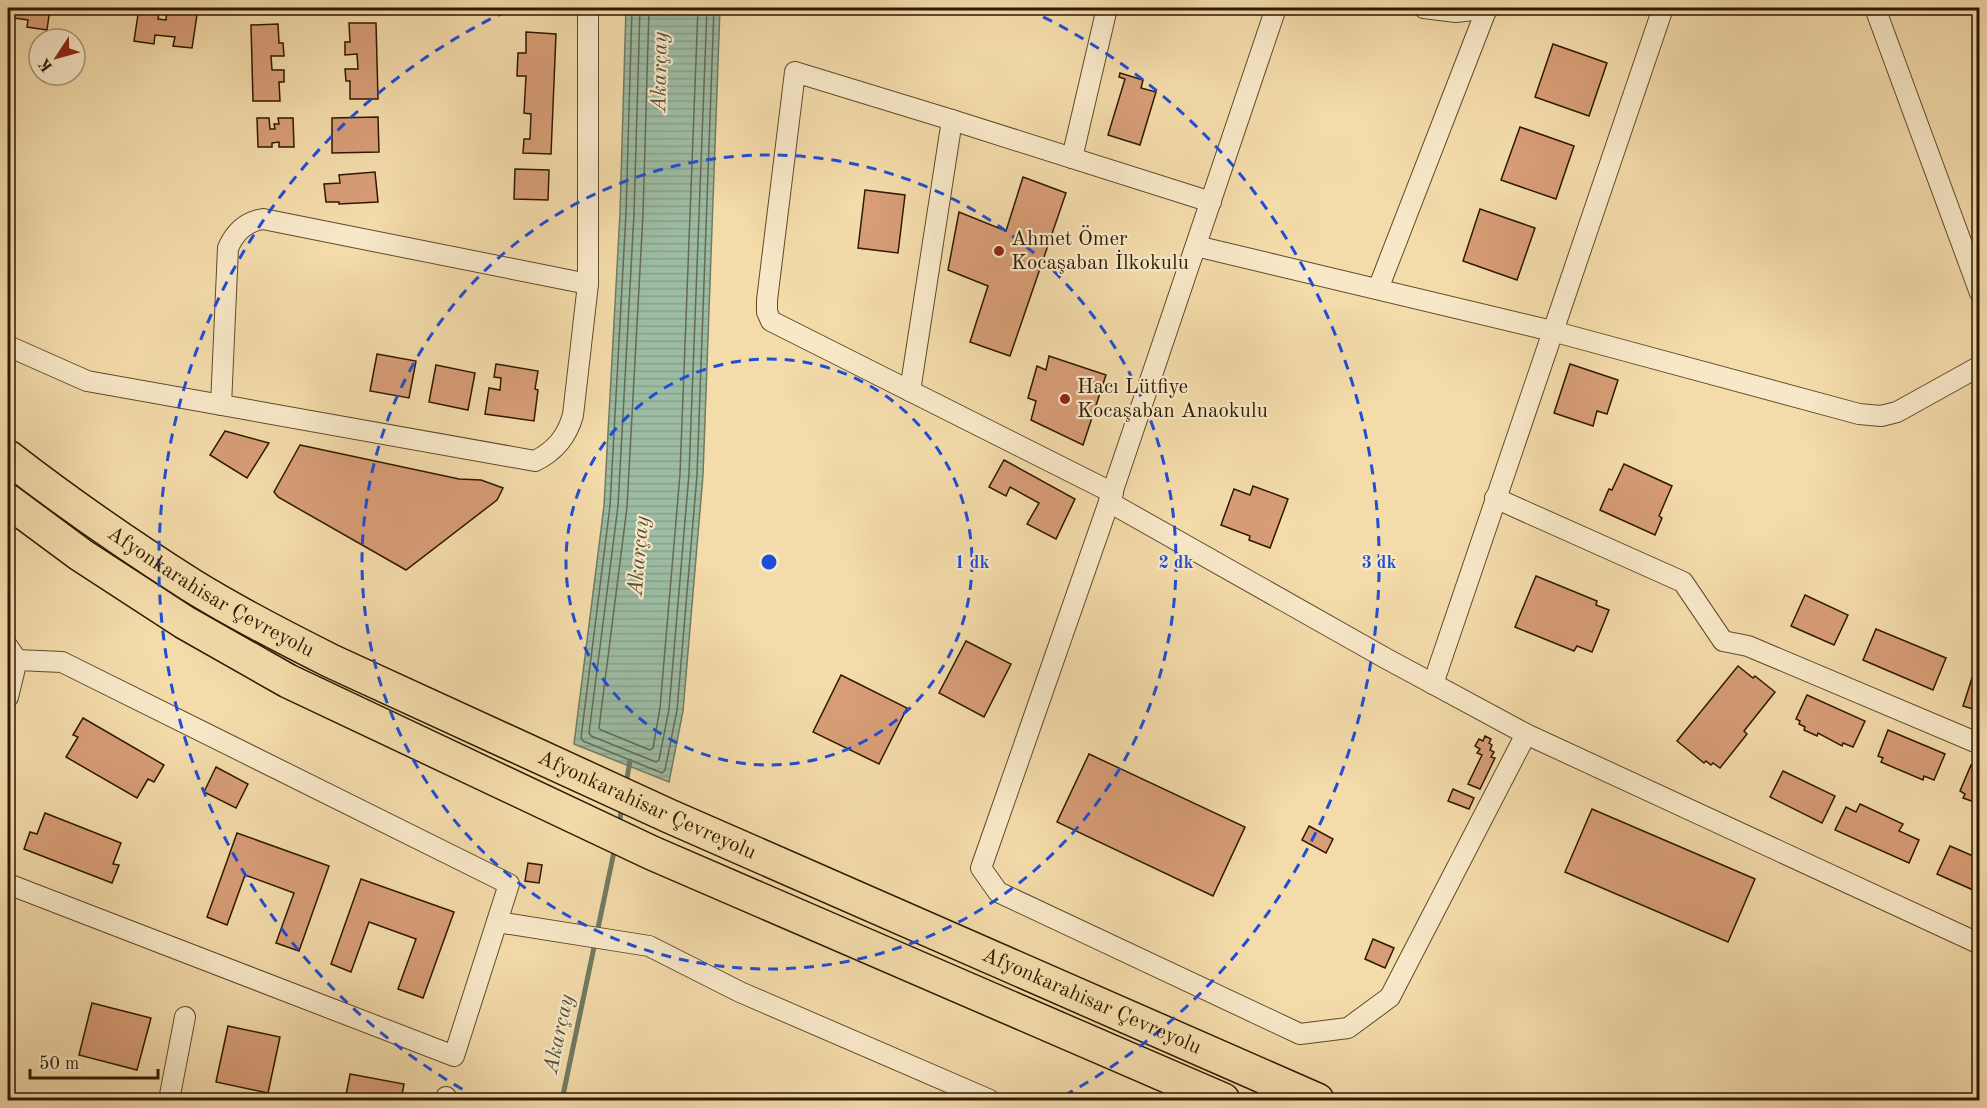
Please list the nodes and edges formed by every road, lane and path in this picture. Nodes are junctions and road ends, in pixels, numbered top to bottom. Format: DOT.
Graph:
graph roads {
  1 [pos="588,8"];
  2 [pos="1107,8"];
  3 [pos="1276,8"];
  4 [pos="1424,8"];
  5 [pos="1488,8"];
  6 [pos="1663,8"];
  7 [pos="1875,8"];
  8 [pos="951,120"];
  9 [pos="1072,158"];
  10 [pos="1211,202"];
  11 [pos="1196,246"];
  12 [pos="588,284"];
  13 [pos="1378,289"];
  14 [pos="1980,293"];
  15 [pos="1552,331"];
  16 [pos="8,346"];
  17 [pos="1980,366"];
  18 [pos="910,391"];
  19 [pos="221,405"];
  20 [pos="8,457"];
  21 [pos="1111,498"];
  22 [pos="1495,498"];
  23 [pos="8,501"];
  24 [pos="12,653"];
  25 [pos="1433,684"];
  26 [pos="8,697"];
  27 [pos="1526,735"];
  28 [pos="1980,744"];
  29 [pos="8,884"];
  30 [pos="496,922"];
  31 [pos="1980,944"];
  32 [pos="185,1017"];
  33 [pos="169,1101"];
  34 [pos="990,1101"];
  35 [pos="1223,1101"];
  36 [pos="1317,1101"];
  1 -- 12 [label="street"];
  2 -- 9 [label="street"];
  3 -- 10 [label="street"];
  4 -- 5 [label="street"];
  5 -- 13 [label="street"];
  6 -- 15 [label="street"];
  7 -- 14 [label="street"];
  8 -- 9 [label="street"];
  8 -- 18 [label="street"];
  8 -- 18 [label="street"];
  9 -- 10 [label="street"];
  10 -- 11 [label="street"];
  11 -- 13 [label="street"];
  11 -- 21 [label="street"];
  12 -- 19 [label="street"];
  12 -- 19 [label="street"];
  13 -- 15 [label="street"];
  15 -- 17 [label="street"];
  15 -- 22 [label="street"];
  16 -- 19 [label="street"];
  18 -- 21 [label="street"];
  20 -- 36 [label="highway, Afyonkarahisar Çevreyolu"];
  21 -- 25 [label="street"];
  21 -- 27 [label="street"];
  22 -- 25 [label="street"];
  22 -- 28 [label="street"];
  23 -- 35 [label="highway, Afyonkarahisar Çevreyolu"];
  24 -- 26 [label="street"];
  24 -- 30 [label="street"];
  25 -- 27 [label="street"];
  27 -- 31 [label="street"];
  29 -- 30 [label="street"];
  30 -- 34 [label="street"];
  32 -- 33 [label="street"];
}
